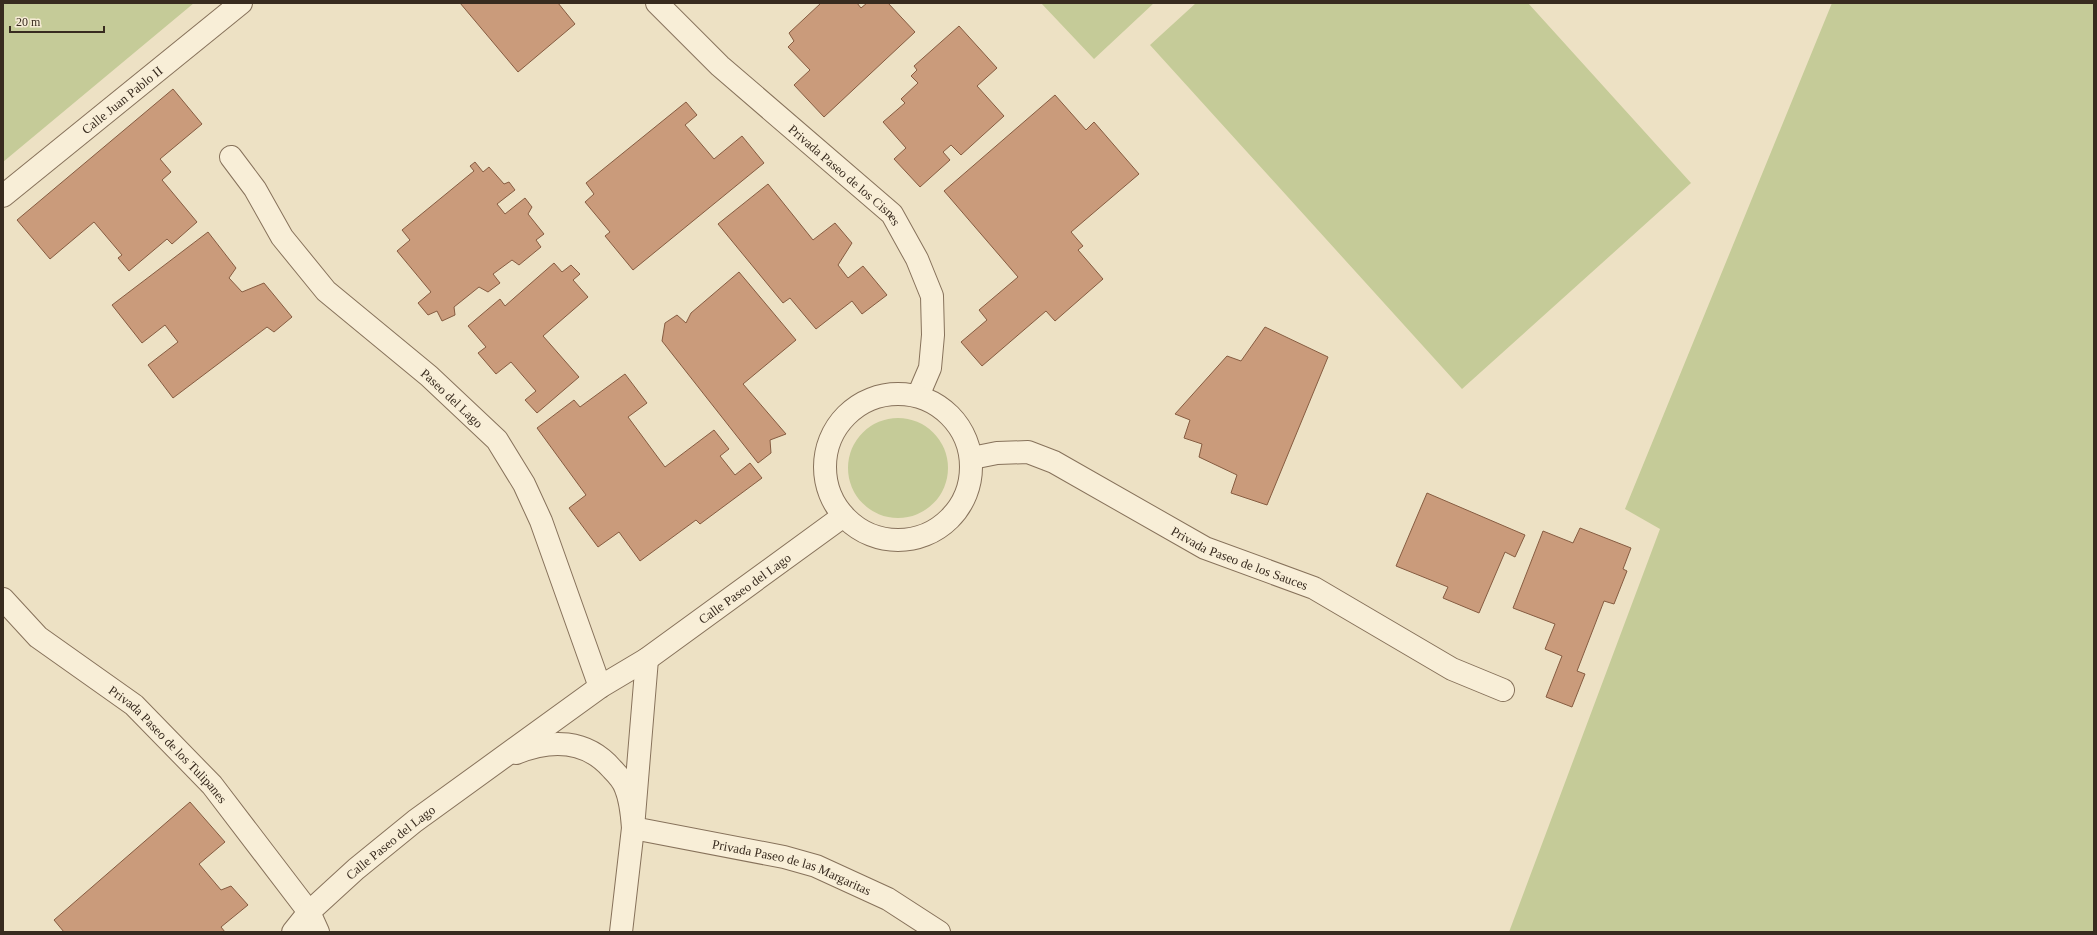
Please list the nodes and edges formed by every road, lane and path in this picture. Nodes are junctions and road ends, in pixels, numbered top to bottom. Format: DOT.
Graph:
graph roads {
  1 [pos="241,3"];
  2 [pos="657,3"];
  3 [pos="231,157"];
  4 [pos="3,196"];
  5 [pos="918,396"];
  6 [pos="972,458"];
  7 [pos="842,517"];
  8 [pos="3,599"];
  9 [pos="647,660"];
  10 [pos="600,687"];
  11 [pos="1503,690"];
  12 [pos="497,762"];
  13 [pos="633,828"];
  14 [pos="309,912"];
  15 [pos="293,932"];
  16 [pos="318,932"];
  17 [pos="621,932"];
  18 [pos="939,932"];
  1 -- 4 [label="street, Calle Juan Pablo II"];
  2 -- 5 [label="street, Privada Paseo de los Cisnes"];
  3 -- 10 [label="street, Paseo del Lago"];
  5 -- 6 [label="street"];
  5 -- 7 [label="street"];
  6 -- 7 [label="street"];
  6 -- 11 [label="street, Privada Paseo de los Sauces"];
  7 -- 9 [label="street, Calle Paseo del Lago"];
  8 -- 14 [label="street, Privada Paseo de los Tulipanes"];
  9 -- 10 [label="street, Calle Paseo del Lago"];
  9 -- 13 [label="street, Calle Paseo del Lago"];
  10 -- 12 [label="street, Calle Paseo del Lago"];
  12 -- 13 [label="street, Calle Paseo del Lago"];
  12 -- 14 [label="street, Calle Paseo del Lago"];
  13 -- 17 [label="street, Calle Paseo del Lago"];
  13 -- 18 [label="street, Privada Paseo de las Margaritas"];
  14 -- 15 [label="street, Calle Paseo del Lago"];
  14 -- 16 [label="street, Privada Paseo de los Tulipanes"];
}
